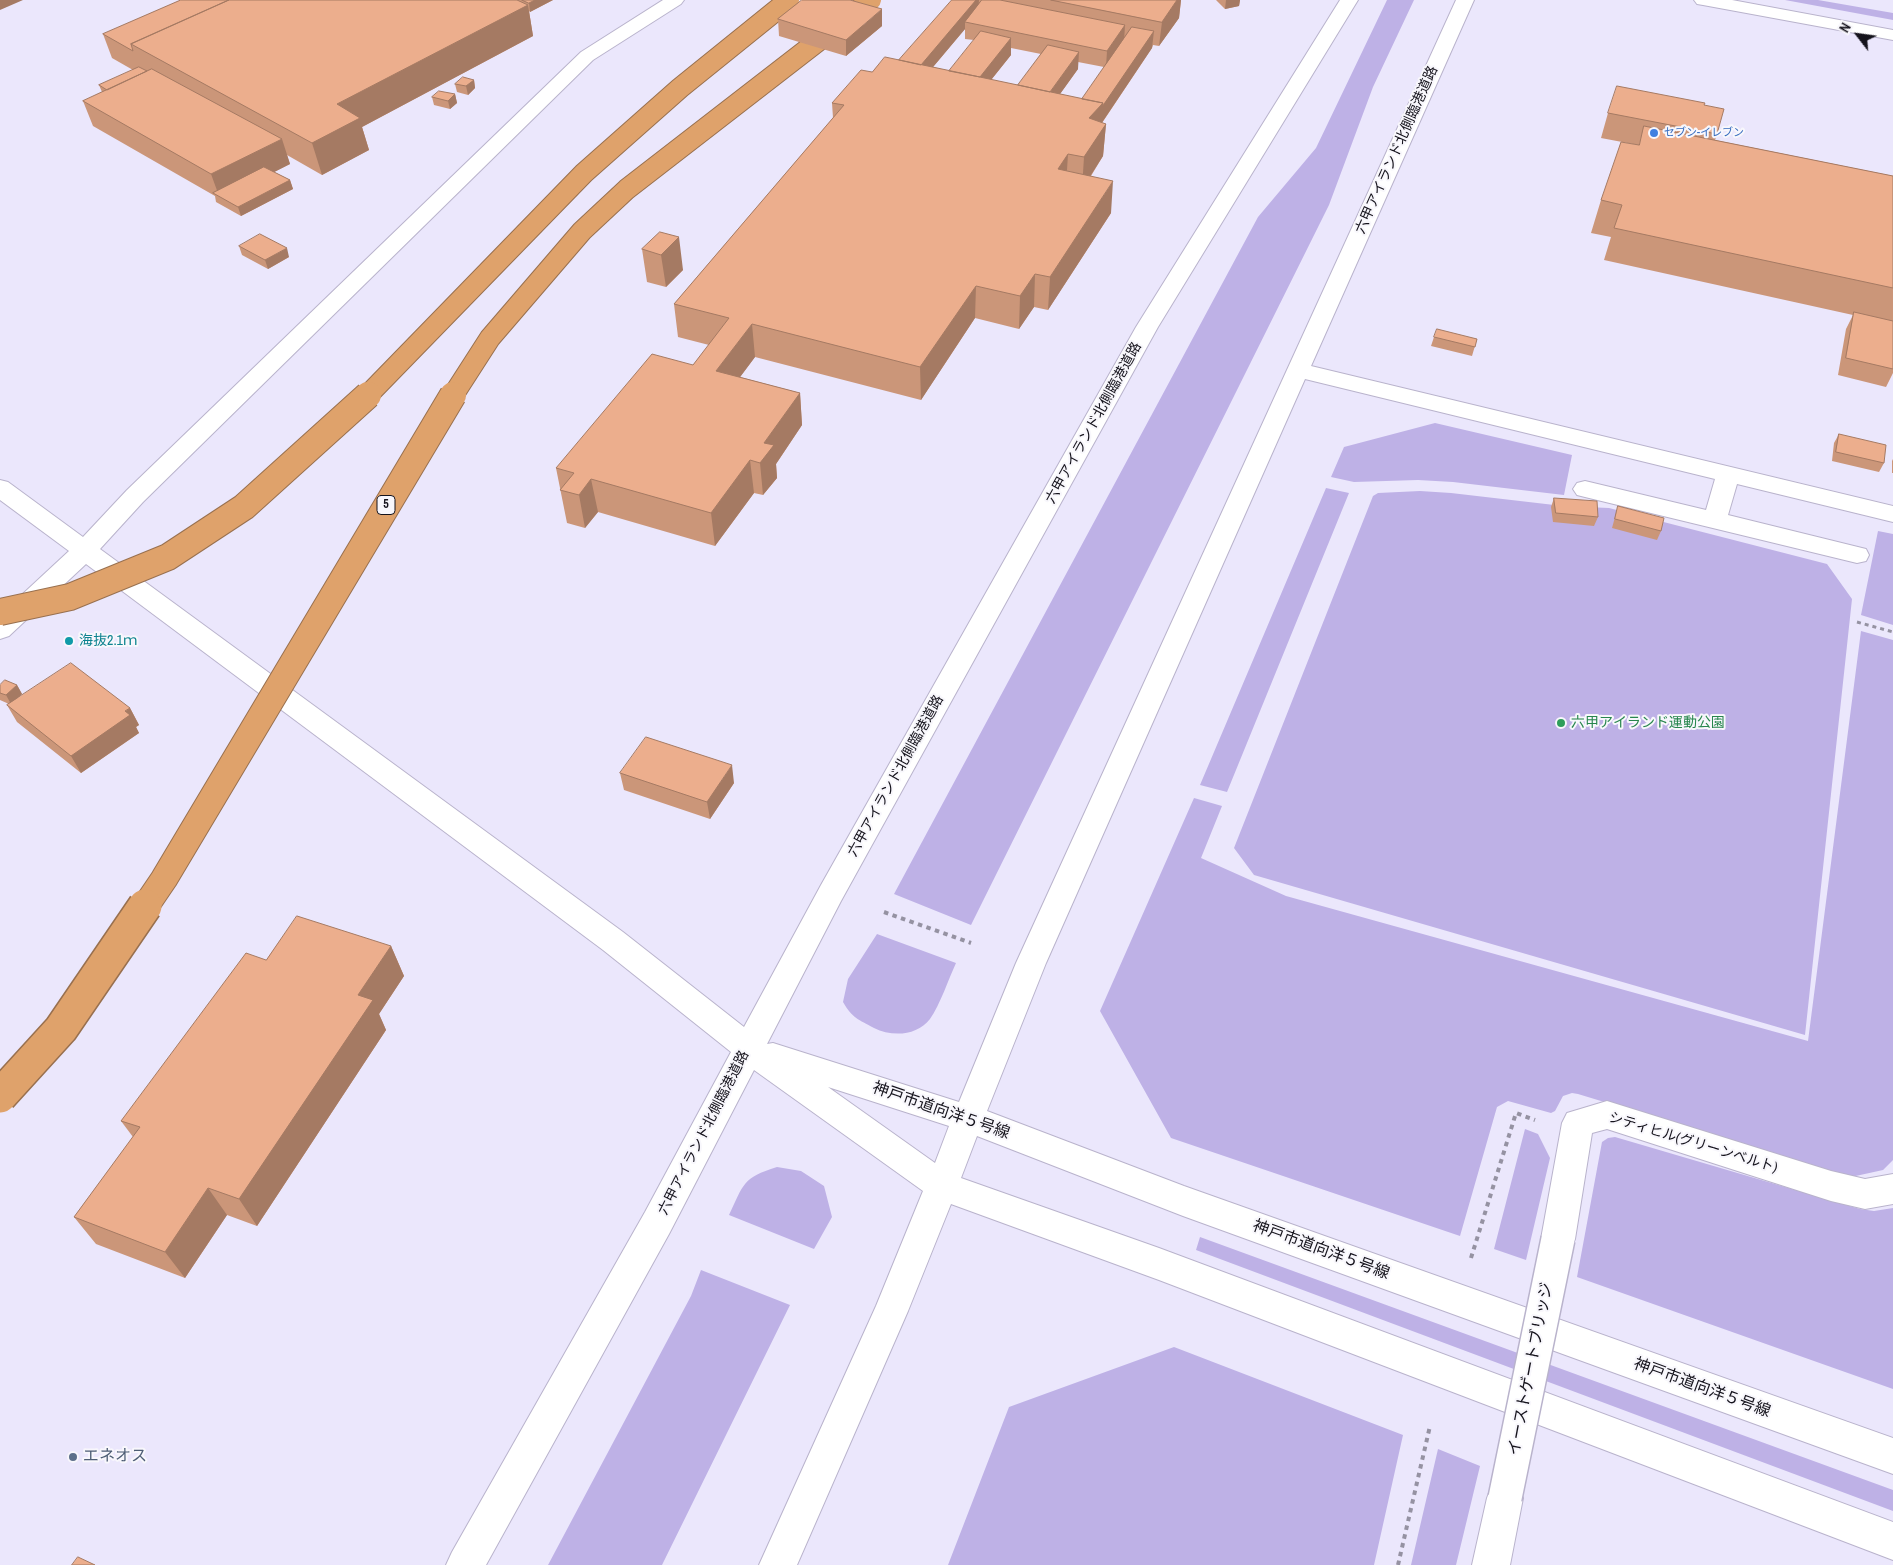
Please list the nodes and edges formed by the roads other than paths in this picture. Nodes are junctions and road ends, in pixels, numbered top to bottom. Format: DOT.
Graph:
graph roads {
  1 [pos="675,0"];
  2 [pos="788,0"];
  3 [pos="870,0"];
  4 [pos="1349,0"];
  5 [pos="1465,0"];
  6 [pos="1703,0"];
  7 [pos="1893,35"];
  8 [pos="1298,370"];
  9 [pos="1728,474"];
  10 [pos="0,488"];
  11 [pos="1586,489"];
  12 [pos="1893,514"];
  13 [pos="1714,520"];
  14 [pos="85,550"];
  15 [pos="1857,555"];
  16 [pos="0,612"];
  17 [pos="0,630"];
  18 [pos="748,1048"];
  19 [pos="0,1096"];
  20 [pos="967,1118"];
  21 [pos="940,1185"];
  22 [pos="1893,1189"];
  23 [pos="1558,1239"];
  24 [pos="1893,1456"];
  25 [pos="1893,1541"];
  26 [pos="465,1565"];
  27 [pos="778,1565"];
  28 [pos="1491,1565"];
  1 -- 14 [label="street"];
  2 -- 16 [label="highway, bridge"];
  3 -- 19 [label="highway, 5, bridge"];
  4 -- 18 [label="street, 六甲アイランド北側臨港道路"];
  5 -- 8 [label="street, 六甲アイランド北側臨港道路"];
  6 -- 7 [label="street"];
  8 -- 9 [label="street"];
  8 -- 20 [label="street, 六甲アイランド北側臨港道路"];
  9 -- 12 [label="street"];
  9 -- 13 [label="street"];
  10 -- 14 [label="street"];
  11 -- 13 [label="street"];
  13 -- 15 [label="street"];
  14 -- 17 [label="street"];
  14 -- 18 [label="street"];
  18 -- 20 [label="street, 神戸市道向洋５号線"];
  18 -- 21 [label="street"];
  18 -- 26 [label="street, 六甲アイランド北側臨港道路"];
  20 -- 21 [label="street, 六甲アイランド北側臨港道路"];
  20 -- 24 [label="street, 神戸市道向洋５号線"];
  21 -- 25 [label="street"];
  21 -- 27 [label="street, 六甲アイランド北側臨港道路"];
  22 -- 23 [label="street, シティヒル(グリーンベルト)"];
  23 -- 28 [label="street, イーストゲートブリッジ, bridge"];
}
